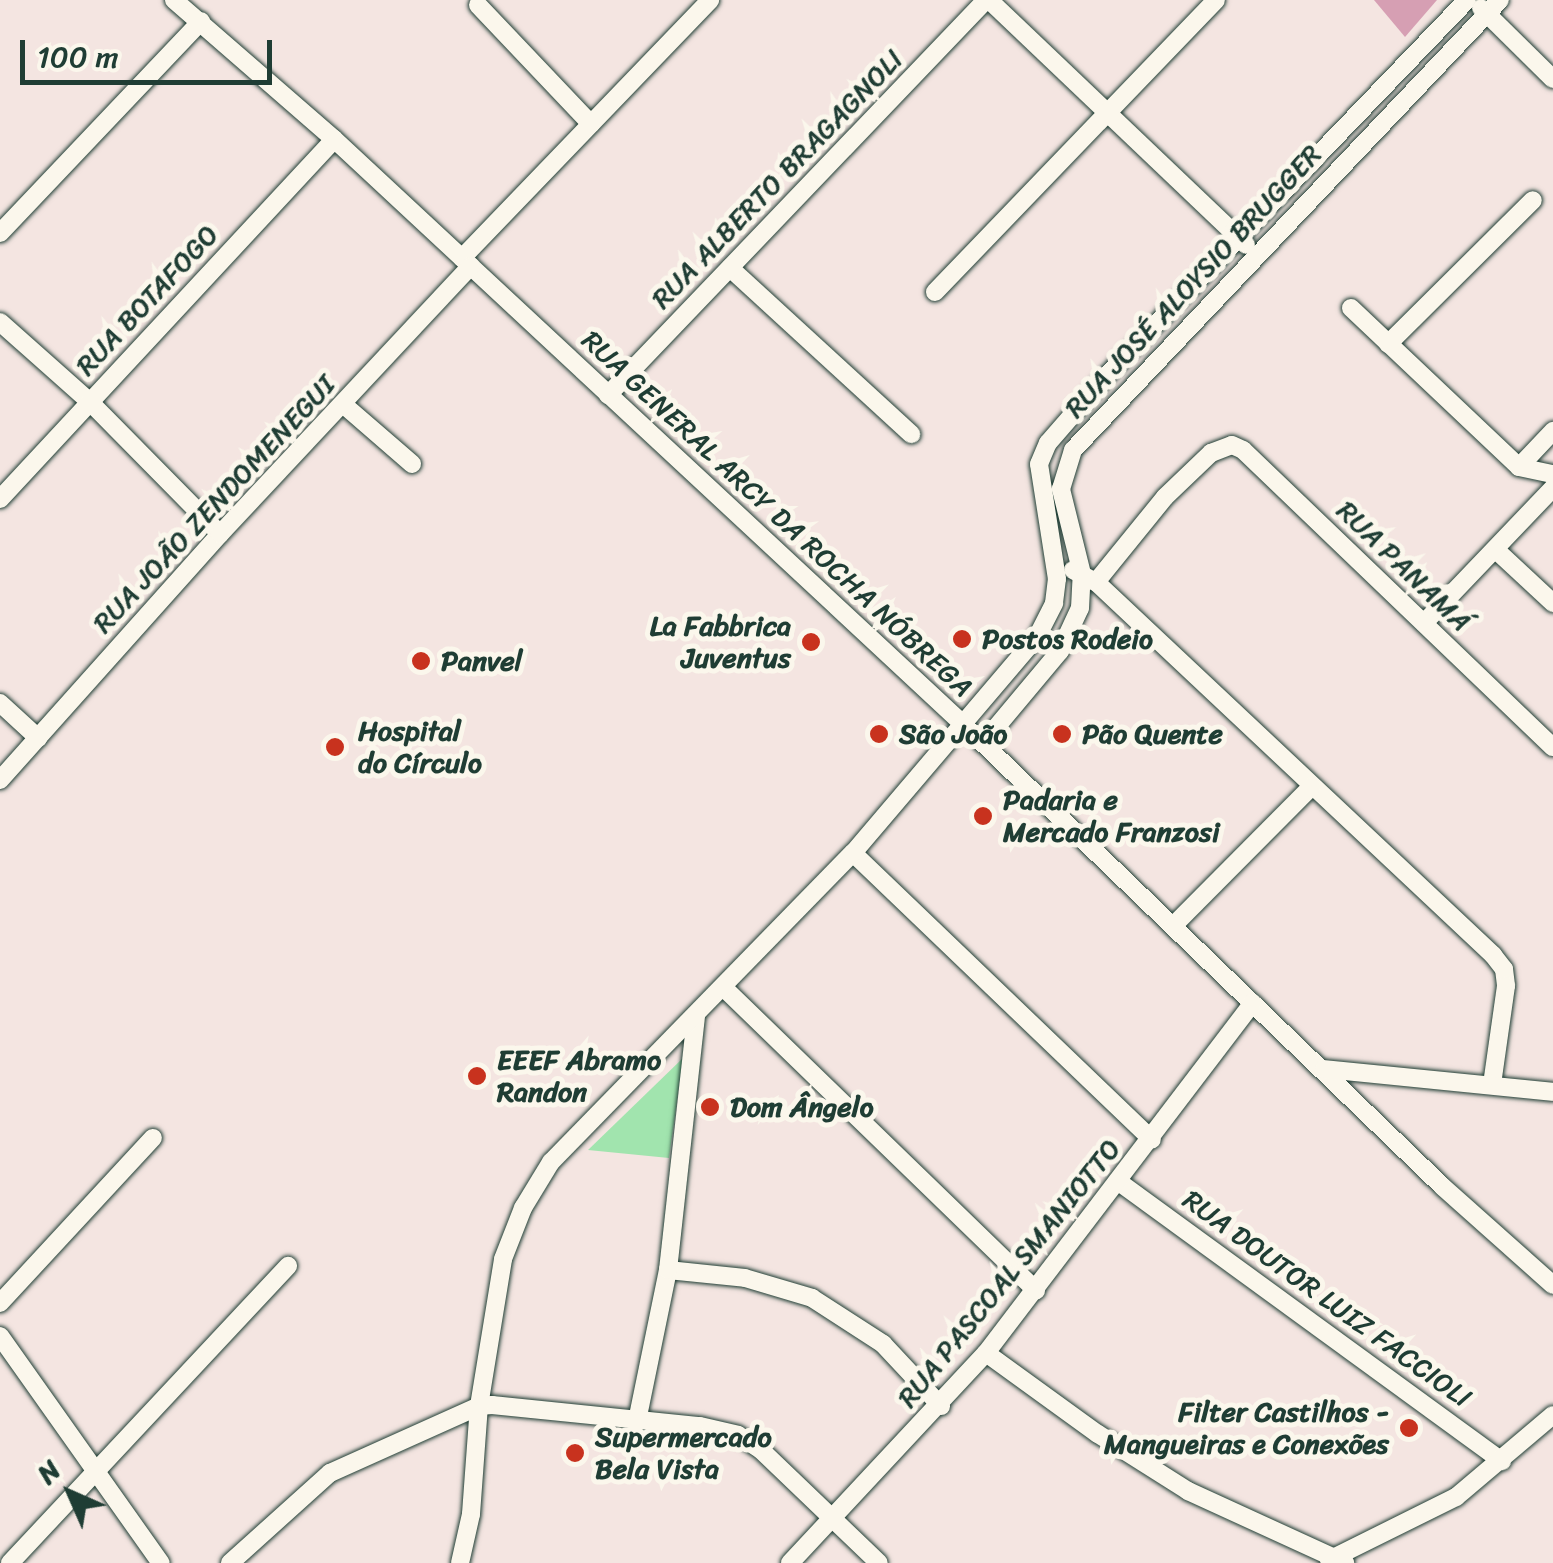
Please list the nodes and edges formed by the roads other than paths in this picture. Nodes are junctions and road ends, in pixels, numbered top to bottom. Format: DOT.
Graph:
graph roads {
  1 [pos="174,0"];
  2 [pos="710,0"];
  3 [pos="988,0"];
  4 [pos="1216,0"];
  5 [pos="1500,0"];
  6 [pos="478,5"];
  7 [pos="1476,5"];
  8 [pos="200,21"];
  9 [pos="1553,80"];
  10 [pos="1109,112"];
  11 [pos="591,124"];
  12 [pos="334,139"];
  13 [pos="1533,200"];
  14 [pos="0,233"];
  15 [pos="1240,239"];
  16 [pos="1256,254"];
  17 [pos="466,262"];
  18 [pos="730,268"];
  19 [pos="934,292"];
  20 [pos="1351,308"];
  21 [pos="0,322"];
  22 [pos="1388,344"];
  23 [pos="1108,374"];
  24 [pos="1125,392"];
  25 [pos="608,395"];
  26 [pos="90,402"];
  27 [pos="344,404"];
  28 [pos="1066,420"];
  29 [pos="1553,431"];
  30 [pos="911,434"];
  31 [pos="1084,435"];
  32 [pos="412,464"];
  33 [pos="1519,467"];
  34 [pos="1553,474"];
  35 [pos="1553,488"];
  36 [pos="1051,491"];
  37 [pos="0,499"];
  38 [pos="220,534"];
  39 [pos="1496,550"];
  40 [pos="1056,564"];
  41 [pos="1089,578"];
  42 [pos="1553,604"];
  43 [pos="1424,623"];
  44 [pos="1037,637"];
  45 [pos="1060,651"];
  46 [pos="0,703"];
  47 [pos="965,726"];
  48 [pos="38,738"];
  49 [pos="983,743"];
  50 [pos="1553,748"];
  51 [pos="0,780"];
  52 [pos="1312,786"];
  53 [pos="852,852"];
  54 [pos="1173,926"];
  55 [pos="722,986"];
  56 [pos="1254,1003"];
  57 [pos="696,1014"];
  58 [pos="1324,1069"];
  59 [pos="1492,1084"];
  60 [pos="1553,1092"];
  61 [pos="153,1138"];
  62 [pos="1152,1140"];
  63 [pos="1119,1182"];
  64 [pos="288,1266"];
  65 [pos="668,1270"];
  66 [pos="1553,1285"];
  67 [pos="1036,1290"];
  68 [pos="0,1303"];
  69 [pos="0,1336"];
  70 [pos="986,1353"];
  71 [pos="478,1406"];
  72 [pos="941,1406"];
  73 [pos="1553,1415"];
  74 [pos="637,1422"];
  75 [pos="1502,1461"];
  76 [pos="94,1472"];
  77 [pos="834,1518"];
  78 [pos="1334,1562"];
  79 [pos="10,1563"];
  80 [pos="161,1563"];
  81 [pos="230,1563"];
  82 [pos="460,1563"];
  83 [pos="790,1563"];
  84 [pos="879,1563"];
  1 -- 8 [label="street, RUA GENERAL ARCY DA ROCHA NÓBREGA"];
  2 -- 11 [label="street, RUA JOÃO ZENDOMENEGUI"];
  3 -- 10 [label="street"];
  3 -- 18 [label="street, RUA ALBERTO BRAGAGNOLI"];
  4 -- 10 [label="street"];
  5 -- 7 [label="street, RUA JOSÉ ALOYSIO BRUGGER"];
  6 -- 11 [label="street"];
  7 -- 9 [label="street"];
  7 -- 15 [label="street, RUA JOSÉ ALOYSIO BRUGGER"];
  7 -- 16 [label="street, RUA JOSÉ ALOYSIO BRUGGER"];
  8 -- 12 [label="street, RUA GENERAL ARCY DA ROCHA NÓBREGA"];
  8 -- 14 [label="street"];
  10 -- 15 [label="street"];
  10 -- 19 [label="street"];
  11 -- 17 [label="street, RUA JOÃO ZENDOMENEGUI"];
  12 -- 17 [label="street, RUA GENERAL ARCY DA ROCHA NÓBREGA"];
  12 -- 26 [label="street, RUA BOTAFOGO"];
  13 -- 22 [label="street"];
  15 -- 16 [label="street"];
  15 -- 23 [label="street, RUA JOSÉ ALOYSIO BRUGGER"];
  16 -- 24 [label="street, RUA JOSÉ ALOYSIO BRUGGER"];
  17 -- 25 [label="street, RUA GENERAL ARCY DA ROCHA NÓBREGA"];
  17 -- 27 [label="street, RUA JOÃO ZENDOMENEGUI"];
  18 -- 25 [label="street, RUA ALBERTO BRAGAGNOLI"];
  18 -- 30 [label="street"];
  20 -- 22 [label="street"];
  21 -- 26 [label="street"];
  22 -- 33 [label="street"];
  23 -- 24 [label="street"];
  23 -- 28 [label="street, RUA JOSÉ ALOYSIO BRUGGER"];
  24 -- 31 [label="street, RUA JOSÉ ALOYSIO BRUGGER"];
  25 -- 47 [label="street, RUA GENERAL ARCY DA ROCHA NÓBREGA"];
  26 -- 37 [label="street, RUA BOTAFOGO"];
  26 -- 38 [label="street"];
  27 -- 32 [label="street"];
  27 -- 38 [label="street, RUA JOÃO ZENDOMENEGUI"];
  28 -- 31 [label="street"];
  28 -- 36 [label="street, RUA JOSÉ ALOYSIO BRUGGER"];
  29 -- 33 [label="street"];
  31 -- 36 [label="street, RUA JOSÉ ALOYSIO BRUGGER"];
  33 -- 34 [label="street"];
  35 -- 39 [label="street"];
  36 -- 40 [label="street, RUA JOSÉ ALOYSIO BRUGGER"];
  36 -- 41 [label="street, RUA JOSÉ ALOYSIO BRUGGER"];
  38 -- 48 [label="street, RUA JOÃO ZENDOMENEGUI"];
  39 -- 42 [label="street"];
  39 -- 43 [label="street"];
  40 -- 41 [label="street"];
  40 -- 44 [label="street, RUA JOSÉ ALOYSIO BRUGGER"];
  41 -- 43 [label="street, RUA PANAMÁ"];
  41 -- 45 [label="street, RUA JOSÉ ALOYSIO BRUGGER"];
  41 -- 52 [label="street"];
  43 -- 50 [label="street, RUA PANAMÁ"];
  44 -- 45 [label="street"];
  44 -- 47 [label="street, RUA JOSÉ ALOYSIO BRUGGER"];
  45 -- 49 [label="street, RUA JOSÉ ALOYSIO BRUGGER"];
  46 -- 48 [label="street"];
  47 -- 49 [label="street, RUA GENERAL ARCY DA ROCHA NÓBREGA"];
  47 -- 53 [label="street, RUA JOSÉ ALOYSIO BRUGGER"];
  48 -- 51 [label="street, RUA JOÃO ZENDOMENEGUI"];
  49 -- 54 [label="street, RUA GENERAL ARCY DA ROCHA NÓBREGA"];
  52 -- 54 [label="street"];
  52 -- 59 [label="street"];
  53 -- 55 [label="street, RUA JOSÉ ALOYSIO BRUGGER"];
  53 -- 62 [label="street"];
  54 -- 56 [label="street, RUA GENERAL ARCY DA ROCHA NÓBREGA"];
  55 -- 57 [label="street, RUA JOSÉ ALOYSIO BRUGGER"];
  55 -- 67 [label="street"];
  56 -- 58 [label="street, RUA GENERAL ARCY DA ROCHA NÓBREGA"];
  56 -- 62 [label="street, RUA PASCOAL SMANIOTTO"];
  57 -- 65 [label="street"];
  57 -- 71 [label="street, RUA JOSÉ ALOYSIO BRUGGER"];
  58 -- 59 [label="street"];
  58 -- 66 [label="street, RUA GENERAL ARCY DA ROCHA NÓBREGA"];
  59 -- 60 [label="street"];
  61 -- 68 [label="street"];
  62 -- 63 [label="street, RUA PASCOAL SMANIOTTO"];
  63 -- 67 [label="street, RUA PASCOAL SMANIOTTO"];
  63 -- 75 [label="street, RUA DOUTOR LUIZ FACCIOLI"];
  64 -- 76 [label="street"];
  65 -- 72 [label="street"];
  65 -- 74 [label="street"];
  67 -- 70 [label="street, RUA PASCOAL SMANIOTTO"];
  69 -- 76 [label="street"];
  70 -- 72 [label="street, RUA PASCOAL SMANIOTTO"];
  70 -- 78 [label="street"];
  71 -- 74 [label="street"];
  71 -- 81 [label="street"];
  71 -- 82 [label="street, RUA JOSÉ ALOYSIO BRUGGER"];
  72 -- 77 [label="street, RUA PASCOAL SMANIOTTO"];
  73 -- 75 [label="street"];
  74 -- 77 [label="street"];
  75 -- 78 [label="street"];
  76 -- 79 [label="street"];
  76 -- 80 [label="street"];
  77 -- 83 [label="street, RUA PASCOAL SMANIOTTO"];
  77 -- 84 [label="street"];
}
